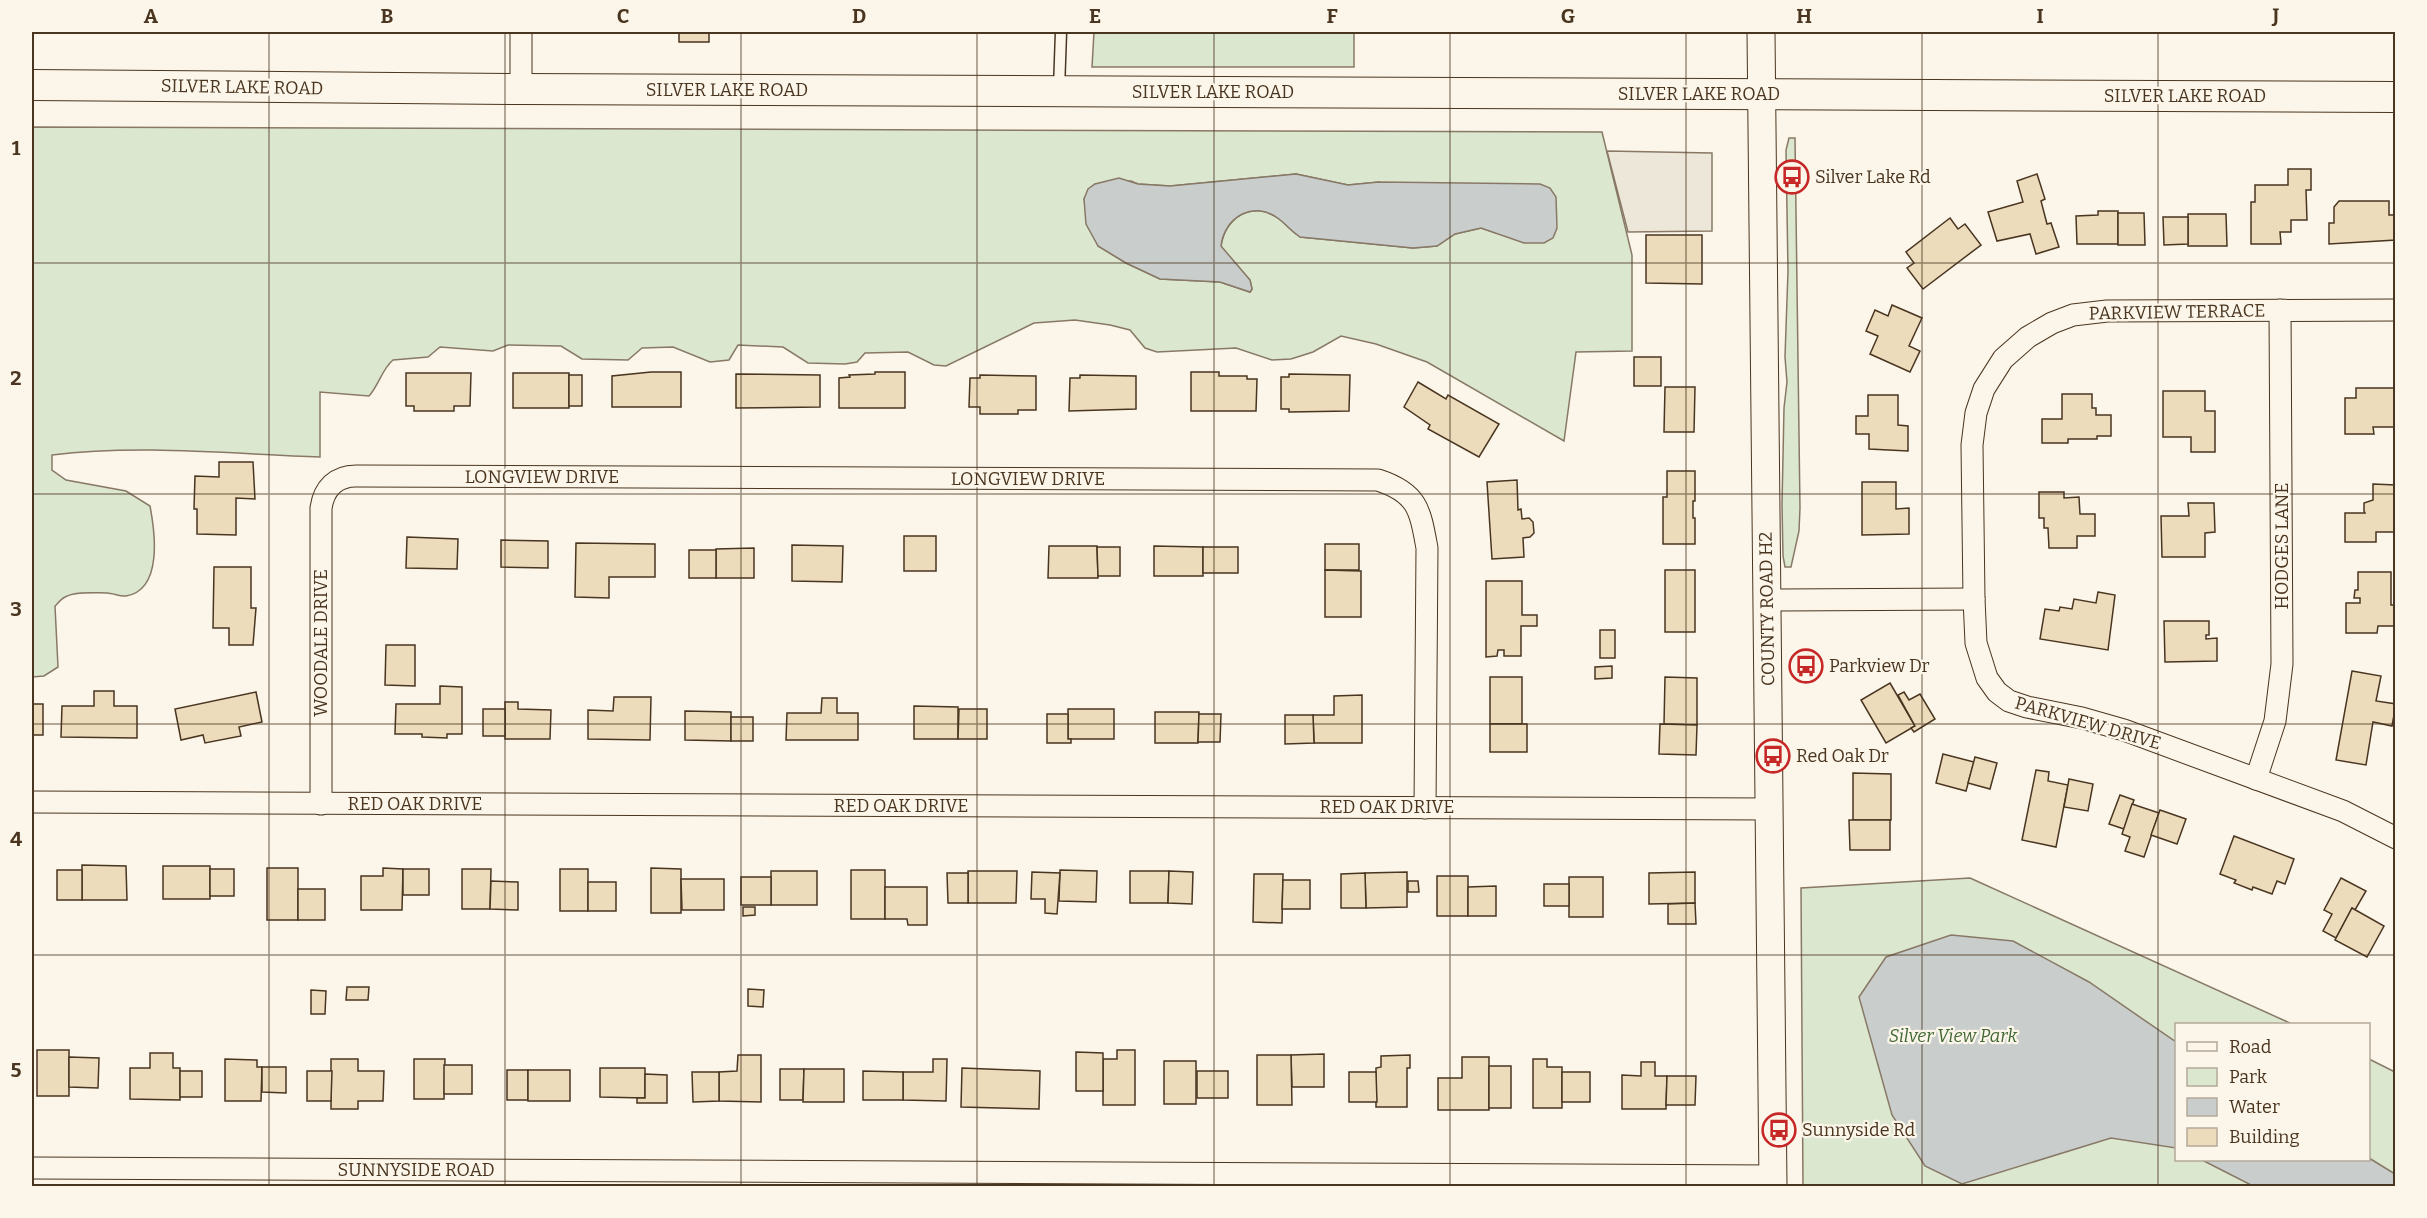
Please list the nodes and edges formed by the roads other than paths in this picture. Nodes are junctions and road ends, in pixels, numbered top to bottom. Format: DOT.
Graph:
graph roads {
  1 [pos="521,32"];
  2 [pos="1061,32"];
  3 [pos="1761,32"];
  4 [pos="32,85"];
  5 [pos="521,89"];
  6 [pos="1059,92"];
  7 [pos="1761,94"];
  8 [pos="2396,97"];
  9 [pos="2280,310"];
  10 [pos="2396,310"];
  11 [pos="331,485"];
  12 [pos="1974,599"];
  13 [pos="1767,600"];
  14 [pos="2256,779"];
  15 [pos="32,802"];
  16 [pos="321,804"];
  17 [pos="1425,808"];
  18 [pos="1770,808"];
  19 [pos="2396,838"];
  20 [pos="32,1168"];
  21 [pos="688,1179"];
  22 [pos="1035,1180"];
  23 [pos="1375,1181"];
  24 [pos="1773,1181"];
  1 -- 5 [label="street"];
  2 -- 6 [label="lane"];
  3 -- 7 [label="street, COUNTY ROAD H2"];
  4 -- 5 [label="main road, SILVER LAKE ROAD"];
  5 -- 6 [label="main road, SILVER LAKE ROAD"];
  6 -- 7 [label="main road, SILVER LAKE ROAD"];
  7 -- 8 [label="main road, SILVER LAKE ROAD"];
  7 -- 13 [label="street, COUNTY ROAD H2"];
  9 -- 10 [label="street, PARKVIEW TERRACE"];
  9 -- 12 [label="street, PARKVIEW TERRACE"];
  9 -- 14 [label="street, HODGES LANE"];
  11 -- 16 [label="street, WOODALE DRIVE"];
  11 -- 17 [label="street, LONGVIEW DRIVE"];
  12 -- 13 [label="street"];
  12 -- 14 [label="street, PARKVIEW DRIVE"];
  13 -- 18 [label="street, COUNTY ROAD H2"];
  14 -- 19 [label="street, PARKVIEW DRIVE"];
  15 -- 16 [label="street, RED OAK DRIVE"];
  16 -- 17 [label="street, RED OAK DRIVE"];
  17 -- 18 [label="street, RED OAK DRIVE"];
  18 -- 24 [label="street, COUNTY ROAD H2"];
  20 -- 21 [label="street, SUNNYSIDE ROAD"];
  21 -- 22 [label="street, SUNNYSIDE ROAD"];
  22 -- 23 [label="street, SUNNYSIDE ROAD"];
  23 -- 24 [label="street, SUNNYSIDE ROAD"];
}
